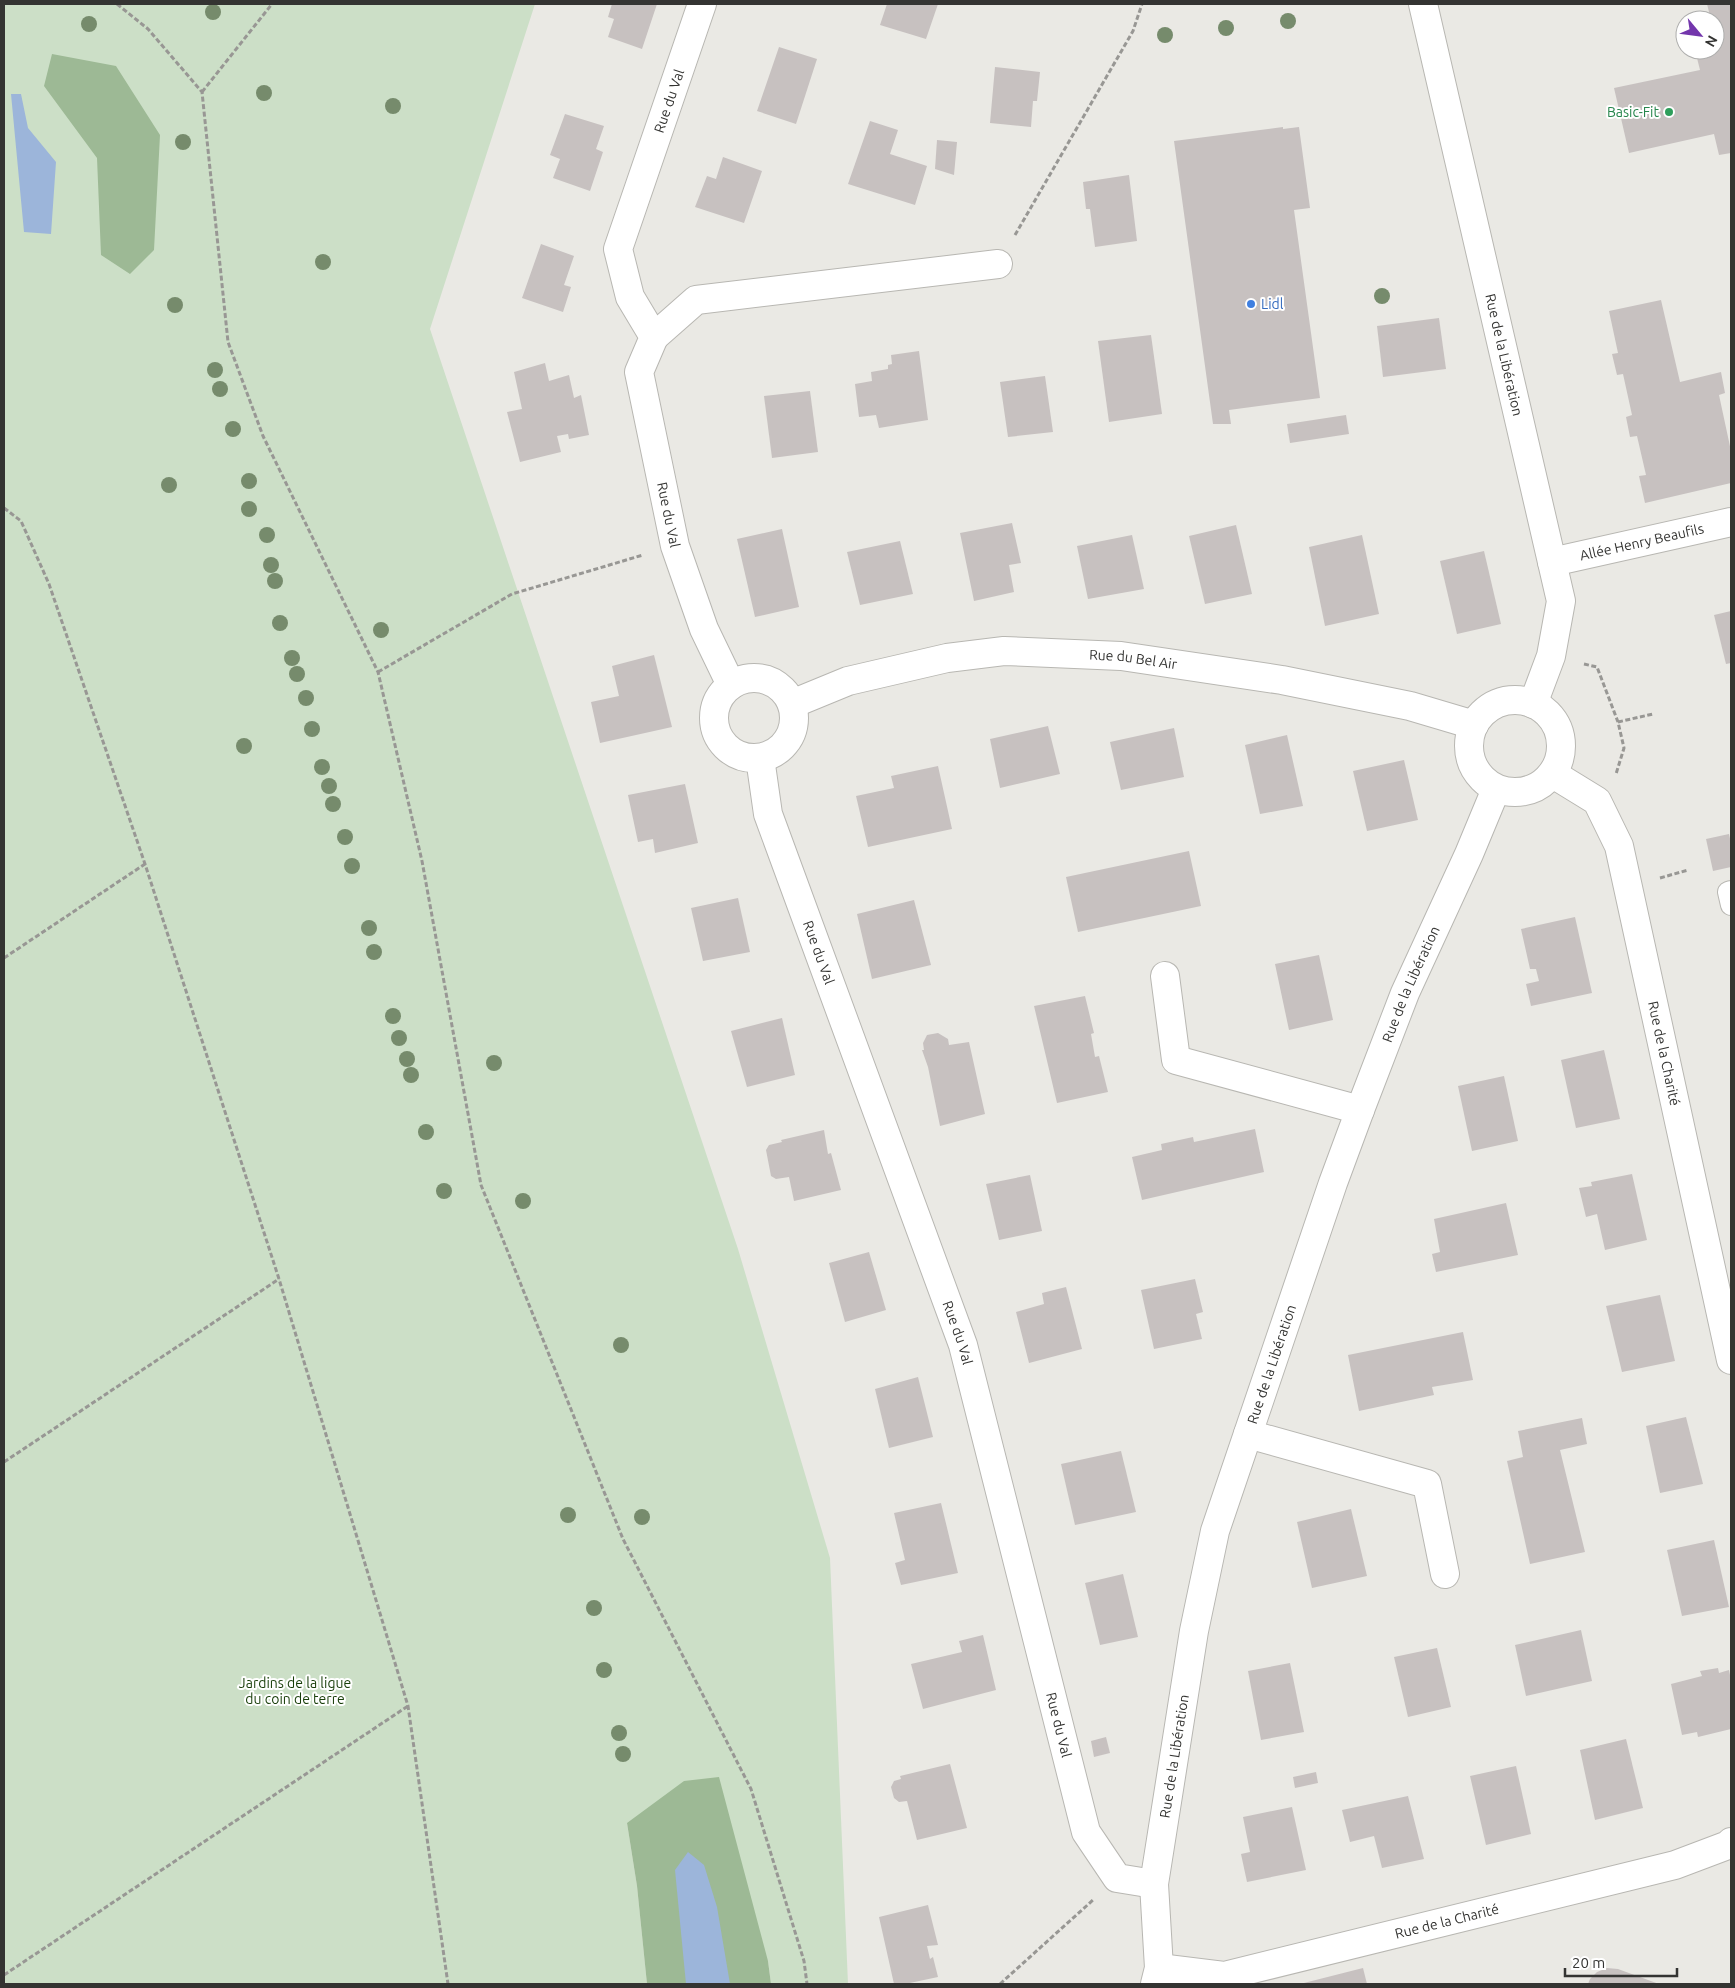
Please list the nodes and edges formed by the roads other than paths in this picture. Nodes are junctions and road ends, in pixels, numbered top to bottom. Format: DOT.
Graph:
graph roads {
  1 [pos="702,4"];
  2 [pos="1424,4"];
  3 [pos="998,264"];
  4 [pos="654,337"];
  5 [pos="1731,522"];
  6 [pos="1552,562"];
  7 [pos="731,685"];
  8 [pos="792,704"];
  9 [pos="1533,704"];
  10 [pos="1474,726"];
  11 [pos="760,758"];
  12 [pos="1553,774"];
  13 [pos="1496,788"];
  14 [pos="1731,891"];
  15 [pos="1731,905"];
  16 [pos="1165,976"];
  17 [pos="1360,1110"];
  18 [pos="1731,1360"];
  19 [pos="1248,1434"];
  20 [pos="1445,1574"];
  21 [pos="1731,1842"];
  22 [pos="1154,1884"];
  23 [pos="1157,1976"];
  1 -- 4 [label="street, Rue du Val"];
  2 -- 6 [label="street, Rue de la Libération"];
  3 -- 4 [label="street, Rue du Val"];
  4 -- 7 [label="street, Rue du Val"];
  5 -- 6 [label="street, Allée Henry Beaufils"];
  6 -- 9 [label="street, Rue de la Libération"];
  7 -- 8 [label="street"];
  7 -- 11 [label="street"];
  8 -- 10 [label="street, Rue du Bel Air"];
  8 -- 11 [label="street"];
  9 -- 10 [label="street"];
  9 -- 12 [label="street"];
  10 -- 13 [label="street"];
  11 -- 22 [label="street, Rue du Val"];
  12 -- 13 [label="street"];
  12 -- 18 [label="street, Rue de la Charité"];
  13 -- 17 [label="street, Rue de la Libération"];
  14 -- 15 [label="lane"];
  16 -- 17 [label="street"];
  17 -- 19 [label="street, Rue de la Libération"];
  19 -- 20 [label="street"];
  19 -- 22 [label="street, Rue de la Libération"];
  21 -- 23 [label="street, Rue de la Charité"];
  22 -- 23 [label="street, Rue de la Libération"];
}
